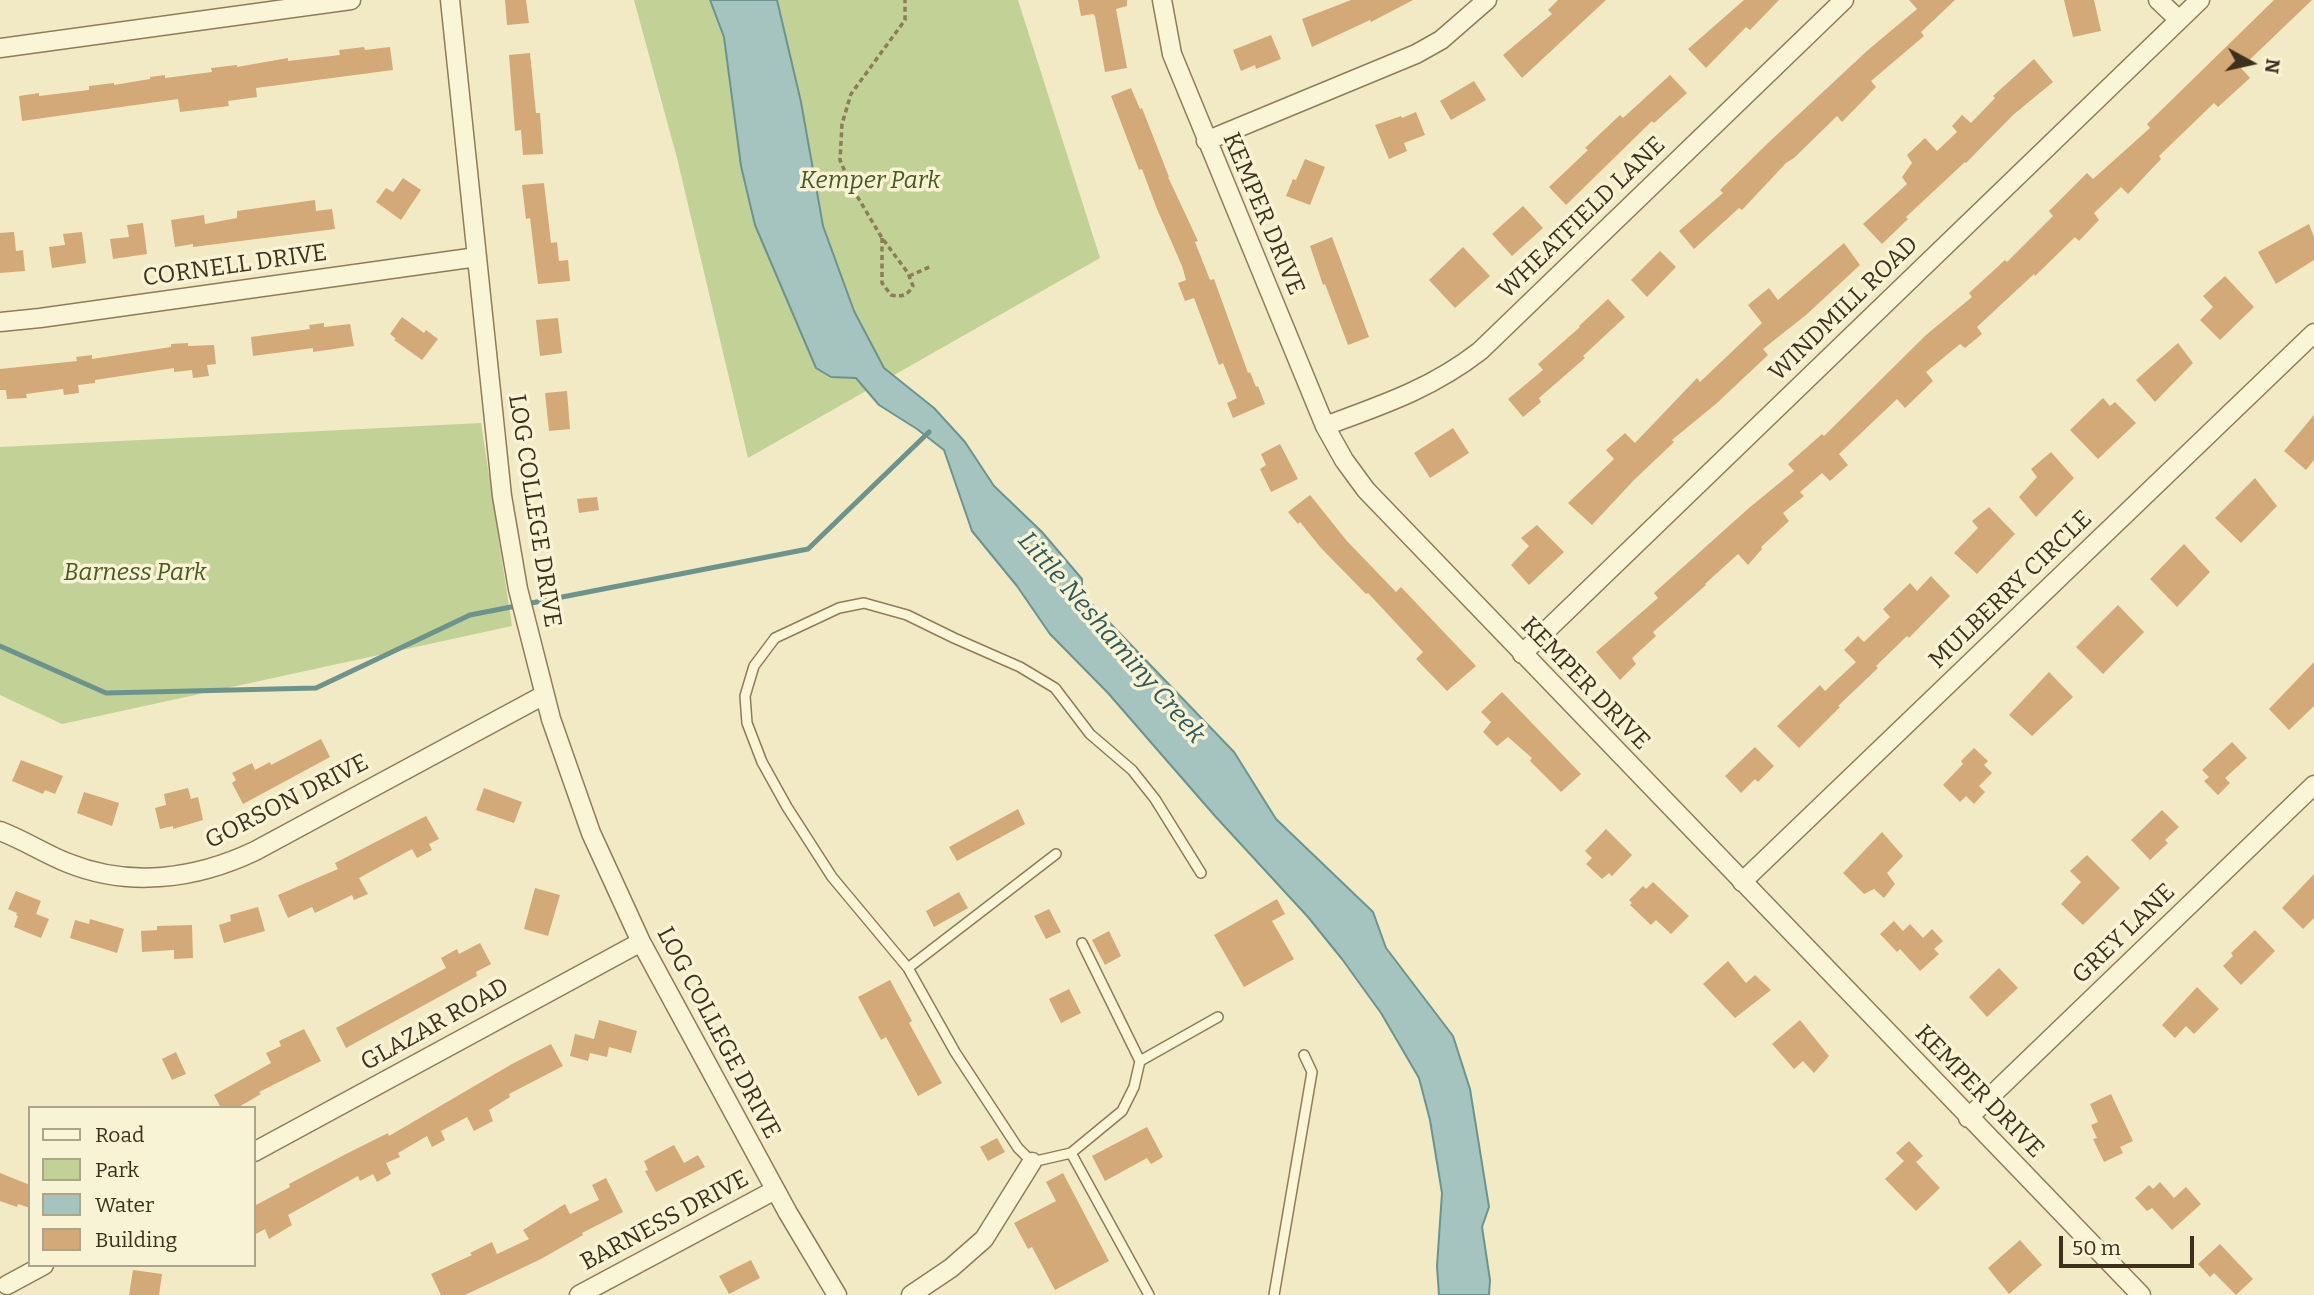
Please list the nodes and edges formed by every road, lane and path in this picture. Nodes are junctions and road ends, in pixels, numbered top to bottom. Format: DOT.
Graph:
graph roads {
  1 [pos="351,0"];
  2 [pos="450,0"];
  3 [pos="905,0"];
  4 [pos="1162,0"];
  5 [pos="1487,0"];
  6 [pos="1844,0"];
  7 [pos="2158,0"];
  8 [pos="2200,0"];
  9 [pos="2179,20"];
  10 [pos="0,48"];
  11 [pos="1206,141"];
  12 [pos="882,238"];
  13 [pos="477,257"];
  14 [pos="932,266"];
  15 [pos="909,276"];
  16 [pos="0,322"];
  17 [pos="2314,333"];
  18 [pos="1325,426"];
  19 [pos="1522,654"];
  20 [pos="544,695"];
  21 [pos="2314,785"];
  22 [pos="0,831"];
  23 [pos="1056,854"];
  24 [pos="1201,873"];
  25 [pos="1742,882"];
  26 [pos="641,943"];
  27 [pos="1082,943"];
  28 [pos="908,968"];
  29 [pos="1219,1017"];
  30 [pos="1304,1055"];
  31 [pos="1140,1061"];
  32 [pos="1968,1118"];
  33 [pos="256,1151"];
  34 [pos="1071,1153"];
  35 [pos="1032,1162"];
  36 [pos="775,1190"];
  37 [pos="41,1267"];
  38 [pos="8,1286"];
  39 [pos="579,1295"];
  40 [pos="837,1295"];
  41 [pos="912,1295"];
  42 [pos="1149,1295"];
  43 [pos="1275,1295"];
  44 [pos="2141,1295"];
  1 -- 10 [label="street"];
  2 -- 13 [label="street, LOG COLLEGE DRIVE"];
  3 -- 12 [label="path"];
  4 -- 11 [label="street, KEMPER DRIVE"];
  5 -- 11 [label="street"];
  6 -- 18 [label="street, WHEATFIELD LANE"];
  7 -- 9 [label="street"];
  8 -- 9 [label="street, WINDMILL ROAD"];
  9 -- 19 [label="street, WINDMILL ROAD"];
  11 -- 18 [label="street, KEMPER DRIVE"];
  12 -- 15 [label="path"];
  12 -- 15 [label="path"];
  13 -- 16 [label="street, CORNELL DRIVE"];
  13 -- 20 [label="street, LOG COLLEGE DRIVE"];
  14 -- 15 [label="path"];
  17 -- 25 [label="street, MULBERRY CIRCLE"];
  18 -- 19 [label="street, KEMPER DRIVE"];
  19 -- 25 [label="street, KEMPER DRIVE"];
  20 -- 22 [label="street, GORSON DRIVE"];
  20 -- 26 [label="street, LOG COLLEGE DRIVE"];
  21 -- 32 [label="street, GREY LANE"];
  23 -- 28 [label="lane"];
  24 -- 28 [label="lane"];
  25 -- 32 [label="street, KEMPER DRIVE"];
  26 -- 33 [label="street, GLAZAR ROAD"];
  26 -- 36 [label="street, LOG COLLEGE DRIVE"];
  27 -- 31 [label="lane"];
  28 -- 35 [label="lane"];
  29 -- 31 [label="lane"];
  30 -- 43 [label="lane"];
  31 -- 34 [label="lane"];
  32 -- 44 [label="street, KEMPER DRIVE"];
  34 -- 35 [label="lane"];
  34 -- 42 [label="lane"];
  35 -- 41 [label="street"];
  36 -- 39 [label="street, BARNESS DRIVE"];
  36 -- 40 [label="street, LOG COLLEGE DRIVE"];
  37 -- 38 [label="street"];
}
